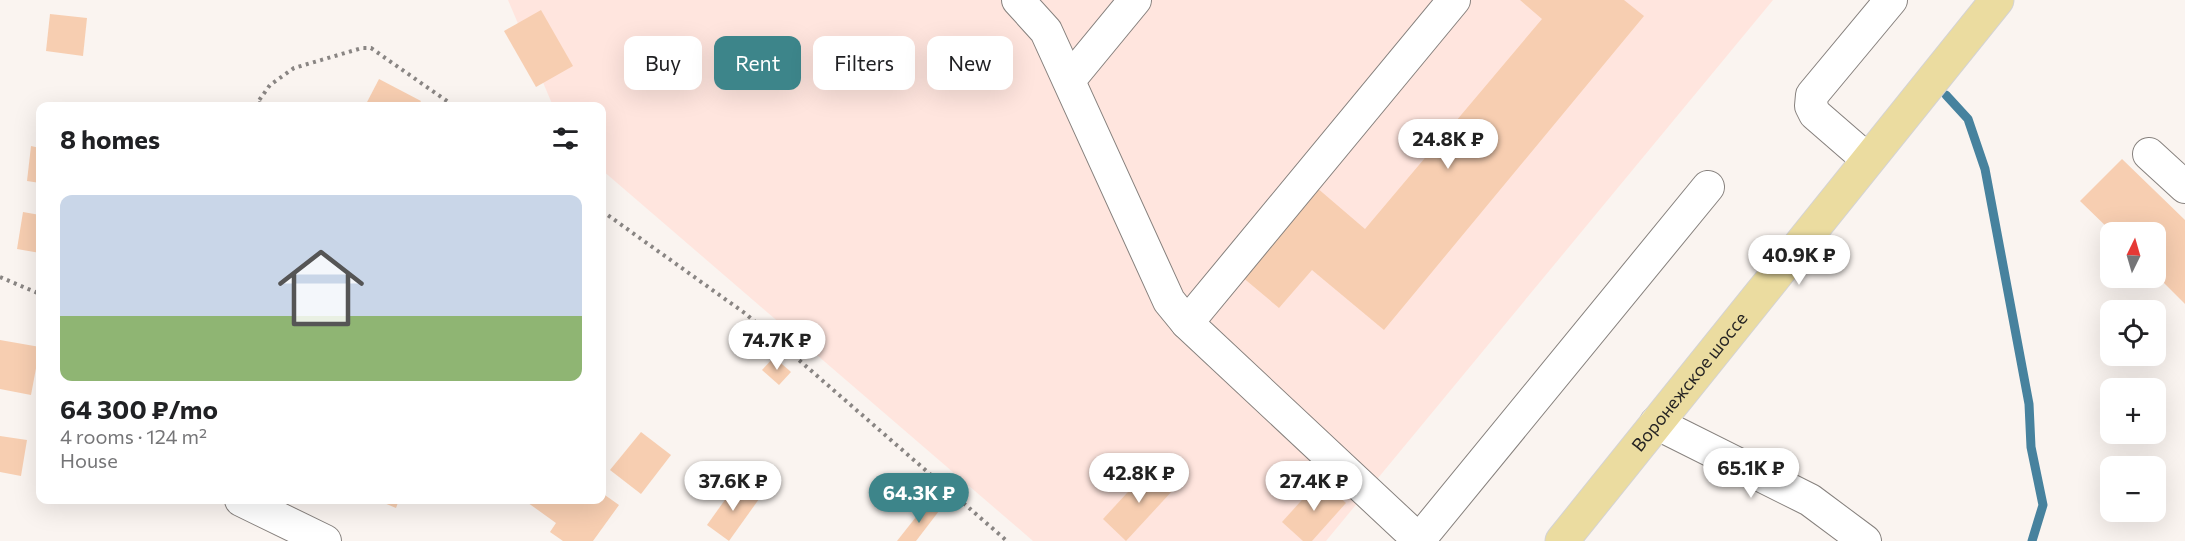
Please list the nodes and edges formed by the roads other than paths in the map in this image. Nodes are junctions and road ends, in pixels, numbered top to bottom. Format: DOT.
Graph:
graph roads {
  1 [pos="1018,0"];
  2 [pos="1135,0"];
  3 [pos="1454,0"];
  4 [pos="1891,0"];
  5 [pos="1997,0"];
  6 [pos="1070,79"];
  7 [pos="2149,154"];
  8 [pos="1868,160"];
  9 [pos="2185,187"];
  10 [pos="1708,188"];
  11 [pos="1187,323"];
  12 [pos="1656,423"];
  13 [pos="249,504"];
  14 [pos="1420,540"];
  15 [pos="325,541"];
  16 [pos="1562,541"];
  17 [pos="1865,541"];
  1 -- 6 [label="street"];
  2 -- 6 [label="street"];
  3 -- 11 [label="street"];
  4 -- 8 [label="street"];
  5 -- 8 [label="main road, Воронежское шоссе"];
  6 -- 11 [label="street"];
  7 -- 9 [label="street"];
  8 -- 12 [label="main road, Воронежское шоссе"];
  10 -- 14 [label="street"];
  11 -- 14 [label="street"];
  12 -- 16 [label="main road, Воронежское шоссе"];
  12 -- 17 [label="street"];
  13 -- 15 [label="street"];
}
